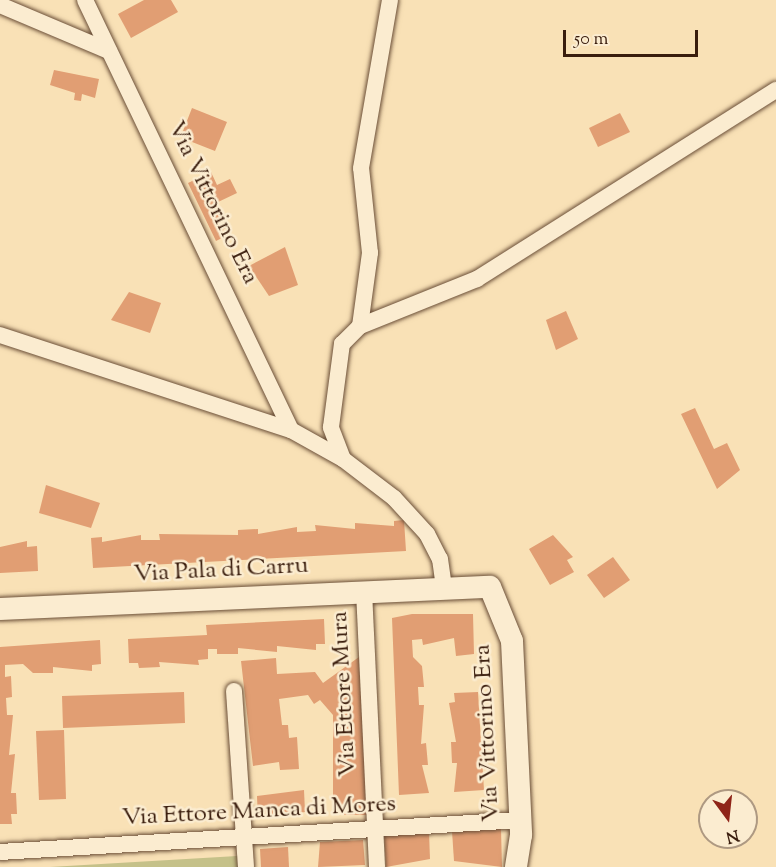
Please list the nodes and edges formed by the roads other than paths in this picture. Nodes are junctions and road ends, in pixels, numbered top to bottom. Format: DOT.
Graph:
graph roads {
  1 [pos="85,0"];
  2 [pos="390,0"];
  3 [pos="0,5"];
  4 [pos="109,51"];
  5 [pos="776,90"];
  6 [pos="360,326"];
  7 [pos="0,335"];
  8 [pos="291,430"];
  9 [pos="343,459"];
  10 [pos="444,586"];
  11 [pos="363,591"];
  12 [pos="0,609"];
  13 [pos="234,691"];
  14 [pos="520,820"];
  15 [pos="375,829"];
  16 [pos="243,837"];
  17 [pos="0,852"];
  18 [pos="246,867"];
  19 [pos="377,867"];
  20 [pos="516,867"];
  1 -- 4 [label="street, Via Vittorino Era"];
  2 -- 6 [label="street"];
  3 -- 4 [label="street"];
  4 -- 8 [label="street, Via Vittorino Era"];
  5 -- 6 [label="street"];
  6 -- 9 [label="street"];
  7 -- 8 [label="street"];
  8 -- 9 [label="street"];
  9 -- 10 [label="street"];
  10 -- 11 [label="street, Via Pala di Carru"];
  10 -- 14 [label="street, Via Vittorino Era"];
  11 -- 12 [label="street, Via Pala di Carru"];
  11 -- 15 [label="street, Via Ettore Mura"];
  13 -- 16 [label="street"];
  14 -- 15 [label="street, Via Ettore Manca di Mores"];
  14 -- 20 [label="street, Via Vittorino Era"];
  15 -- 16 [label="street, Via Ettore Manca di Mores"];
  15 -- 19 [label="street, Via Ettore Mura"];
  16 -- 17 [label="street, Via Ettore Manca di Mores"];
  16 -- 18 [label="street"];
}
